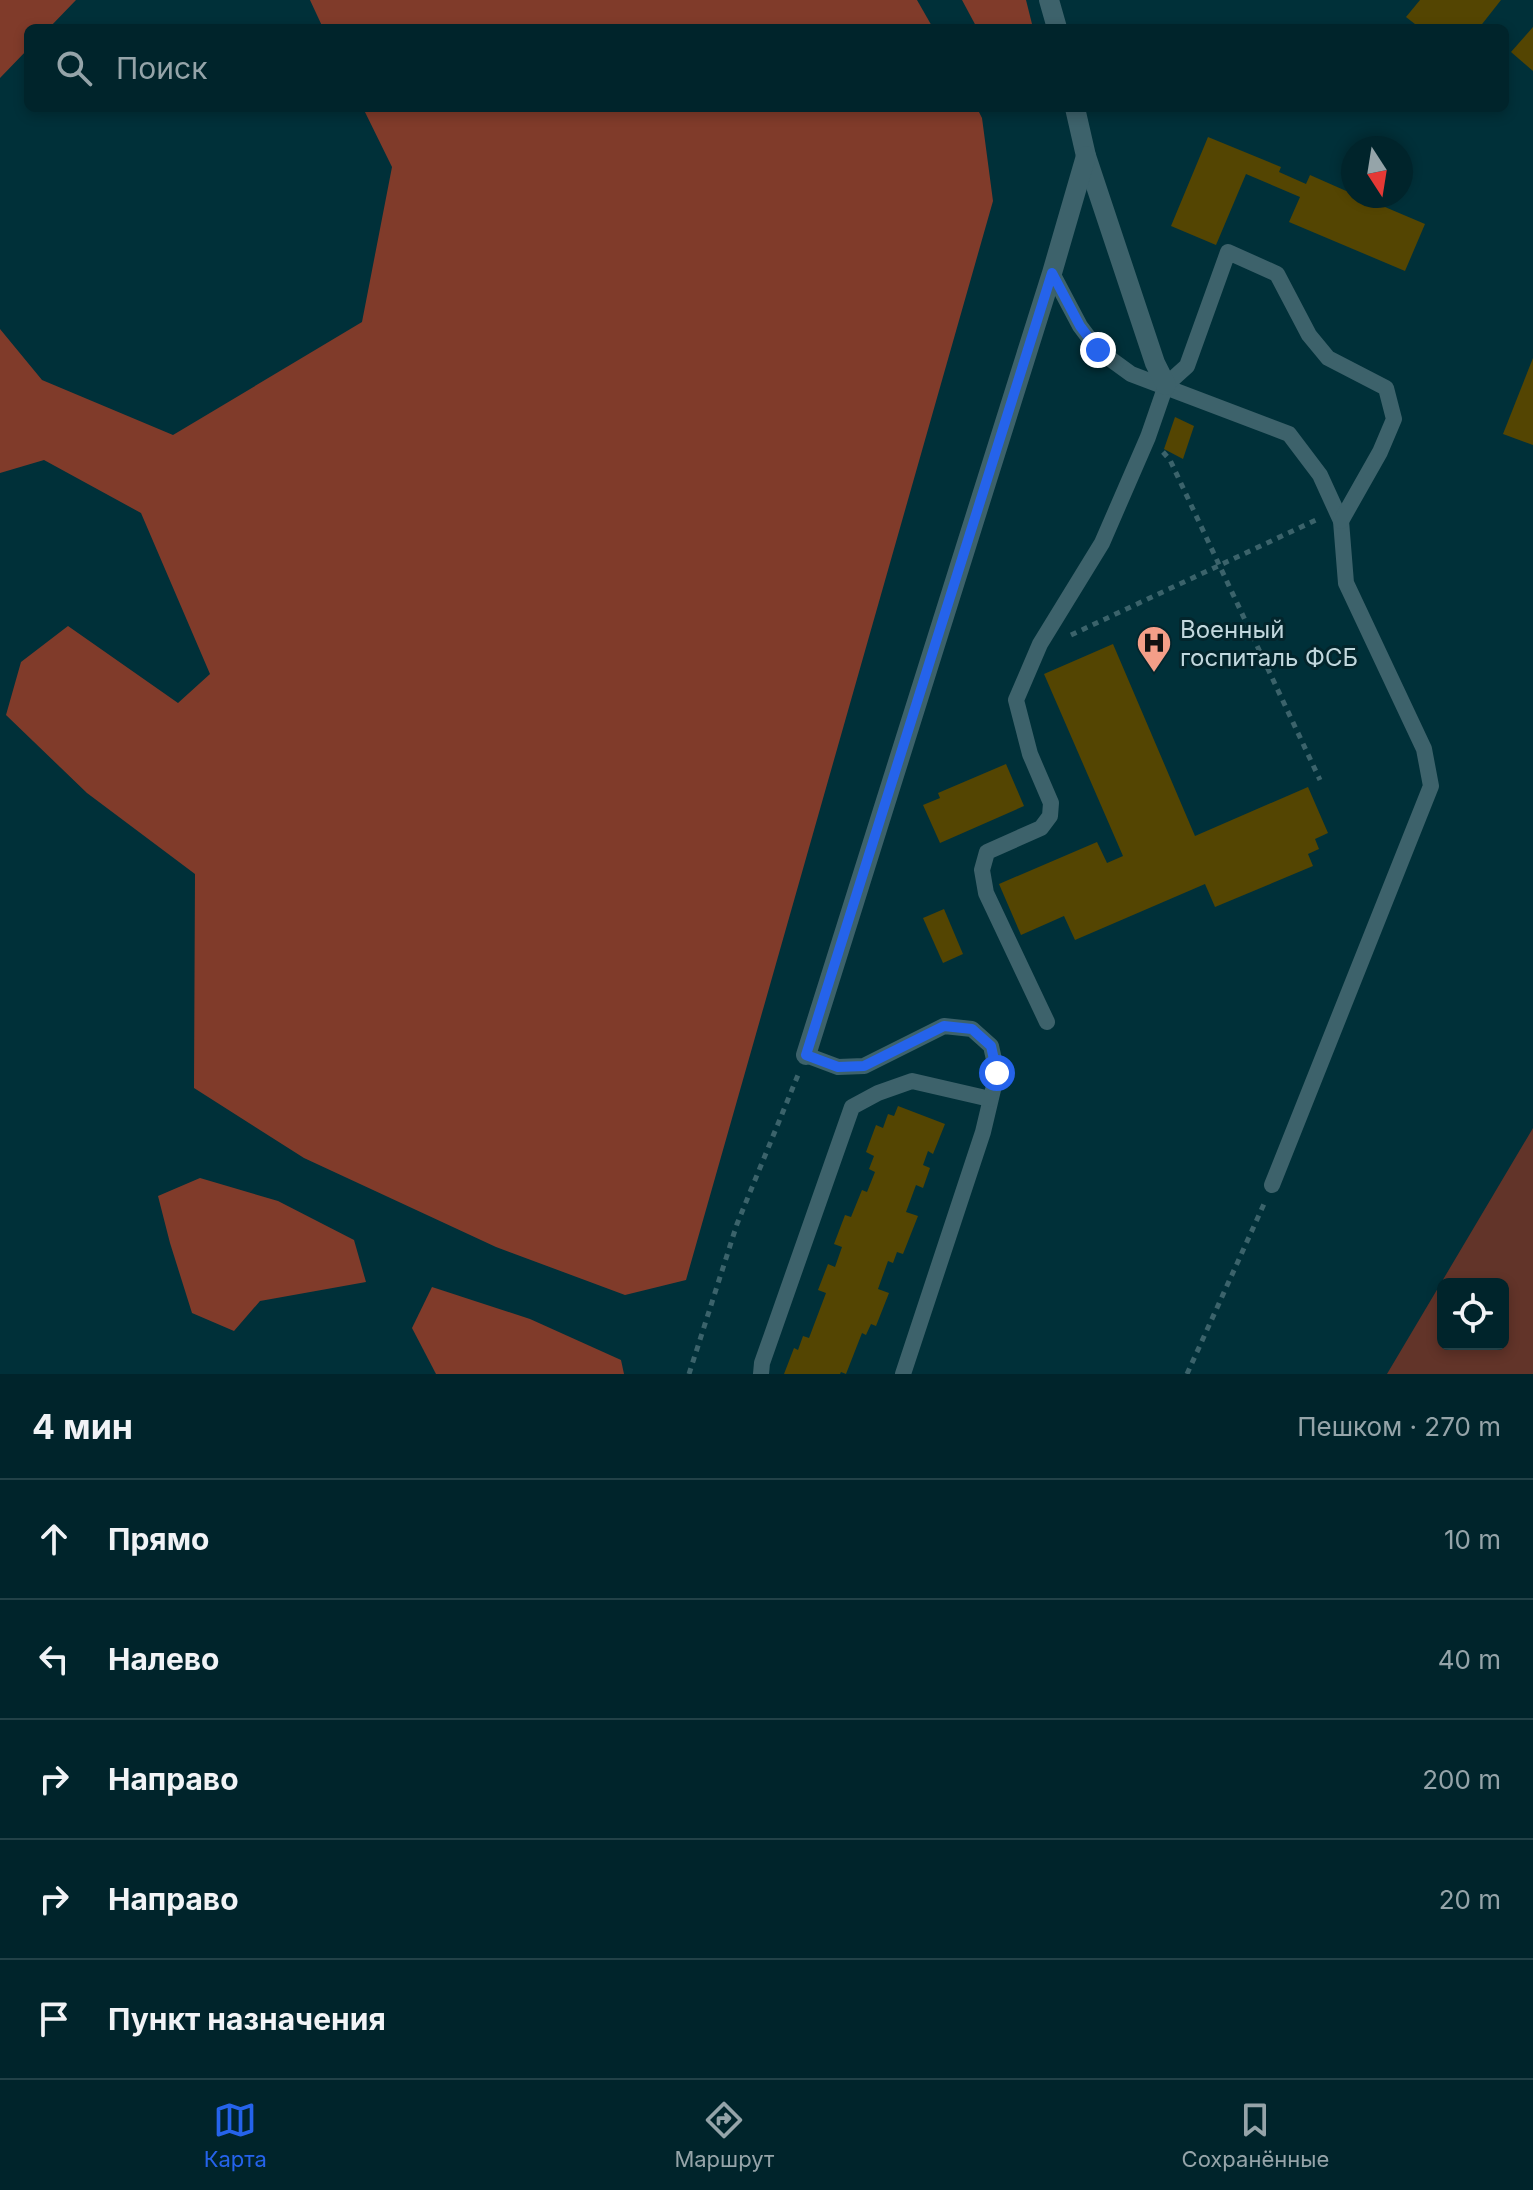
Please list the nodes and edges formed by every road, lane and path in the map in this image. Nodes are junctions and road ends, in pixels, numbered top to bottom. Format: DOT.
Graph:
graph roads {
  1 [pos="1049,0"];
  2 [pos="1056,24"];
  3 [pos="1076,112"];
  4 [pos="1086,156"];
  5 [pos="1052,273"];
  6 [pos="1166,385"];
  7 [pos="1148,437"];
  8 [pos="1316,520"];
  9 [pos="1341,521"];
  10 [pos="1220,567"];
  11 [pos="1040,644"];
  12 [pos="1320,780"];
  13 [pos="1047,1022"];
  14 [pos="806,1055"];
  15 [pos="990,1099"];
  16 [pos="1272,1185"];
  17 [pos="689,1374"];
  18 [pos="761,1374"];
  19 [pos="903,1374"];
  20 [pos="1187,1374"];
  1 -- 2 [label="street"];
  3 -- 4 [label="street"];
  4 -- 5 [label="street"];
  4 -- 6 [label="street"];
  5 -- 6 [label="lane"];
  5 -- 14 [label="street"];
  6 -- 7 [label="lane"];
  6 -- 9 [label="lane"];
  6 -- 9 [label="lane"];
  7 -- 10 [label="path"];
  7 -- 11 [label="lane"];
  8 -- 10 [label="path"];
  9 -- 16 [label="lane"];
  10 -- 11 [label="path"];
  10 -- 12 [label="path"];
  11 -- 13 [label="lane"];
  14 -- 15 [label="lane"];
  14 -- 17 [label="path"];
  15 -- 18 [label="lane"];
  15 -- 19 [label="lane"];
  16 -- 20 [label="path"];
}
